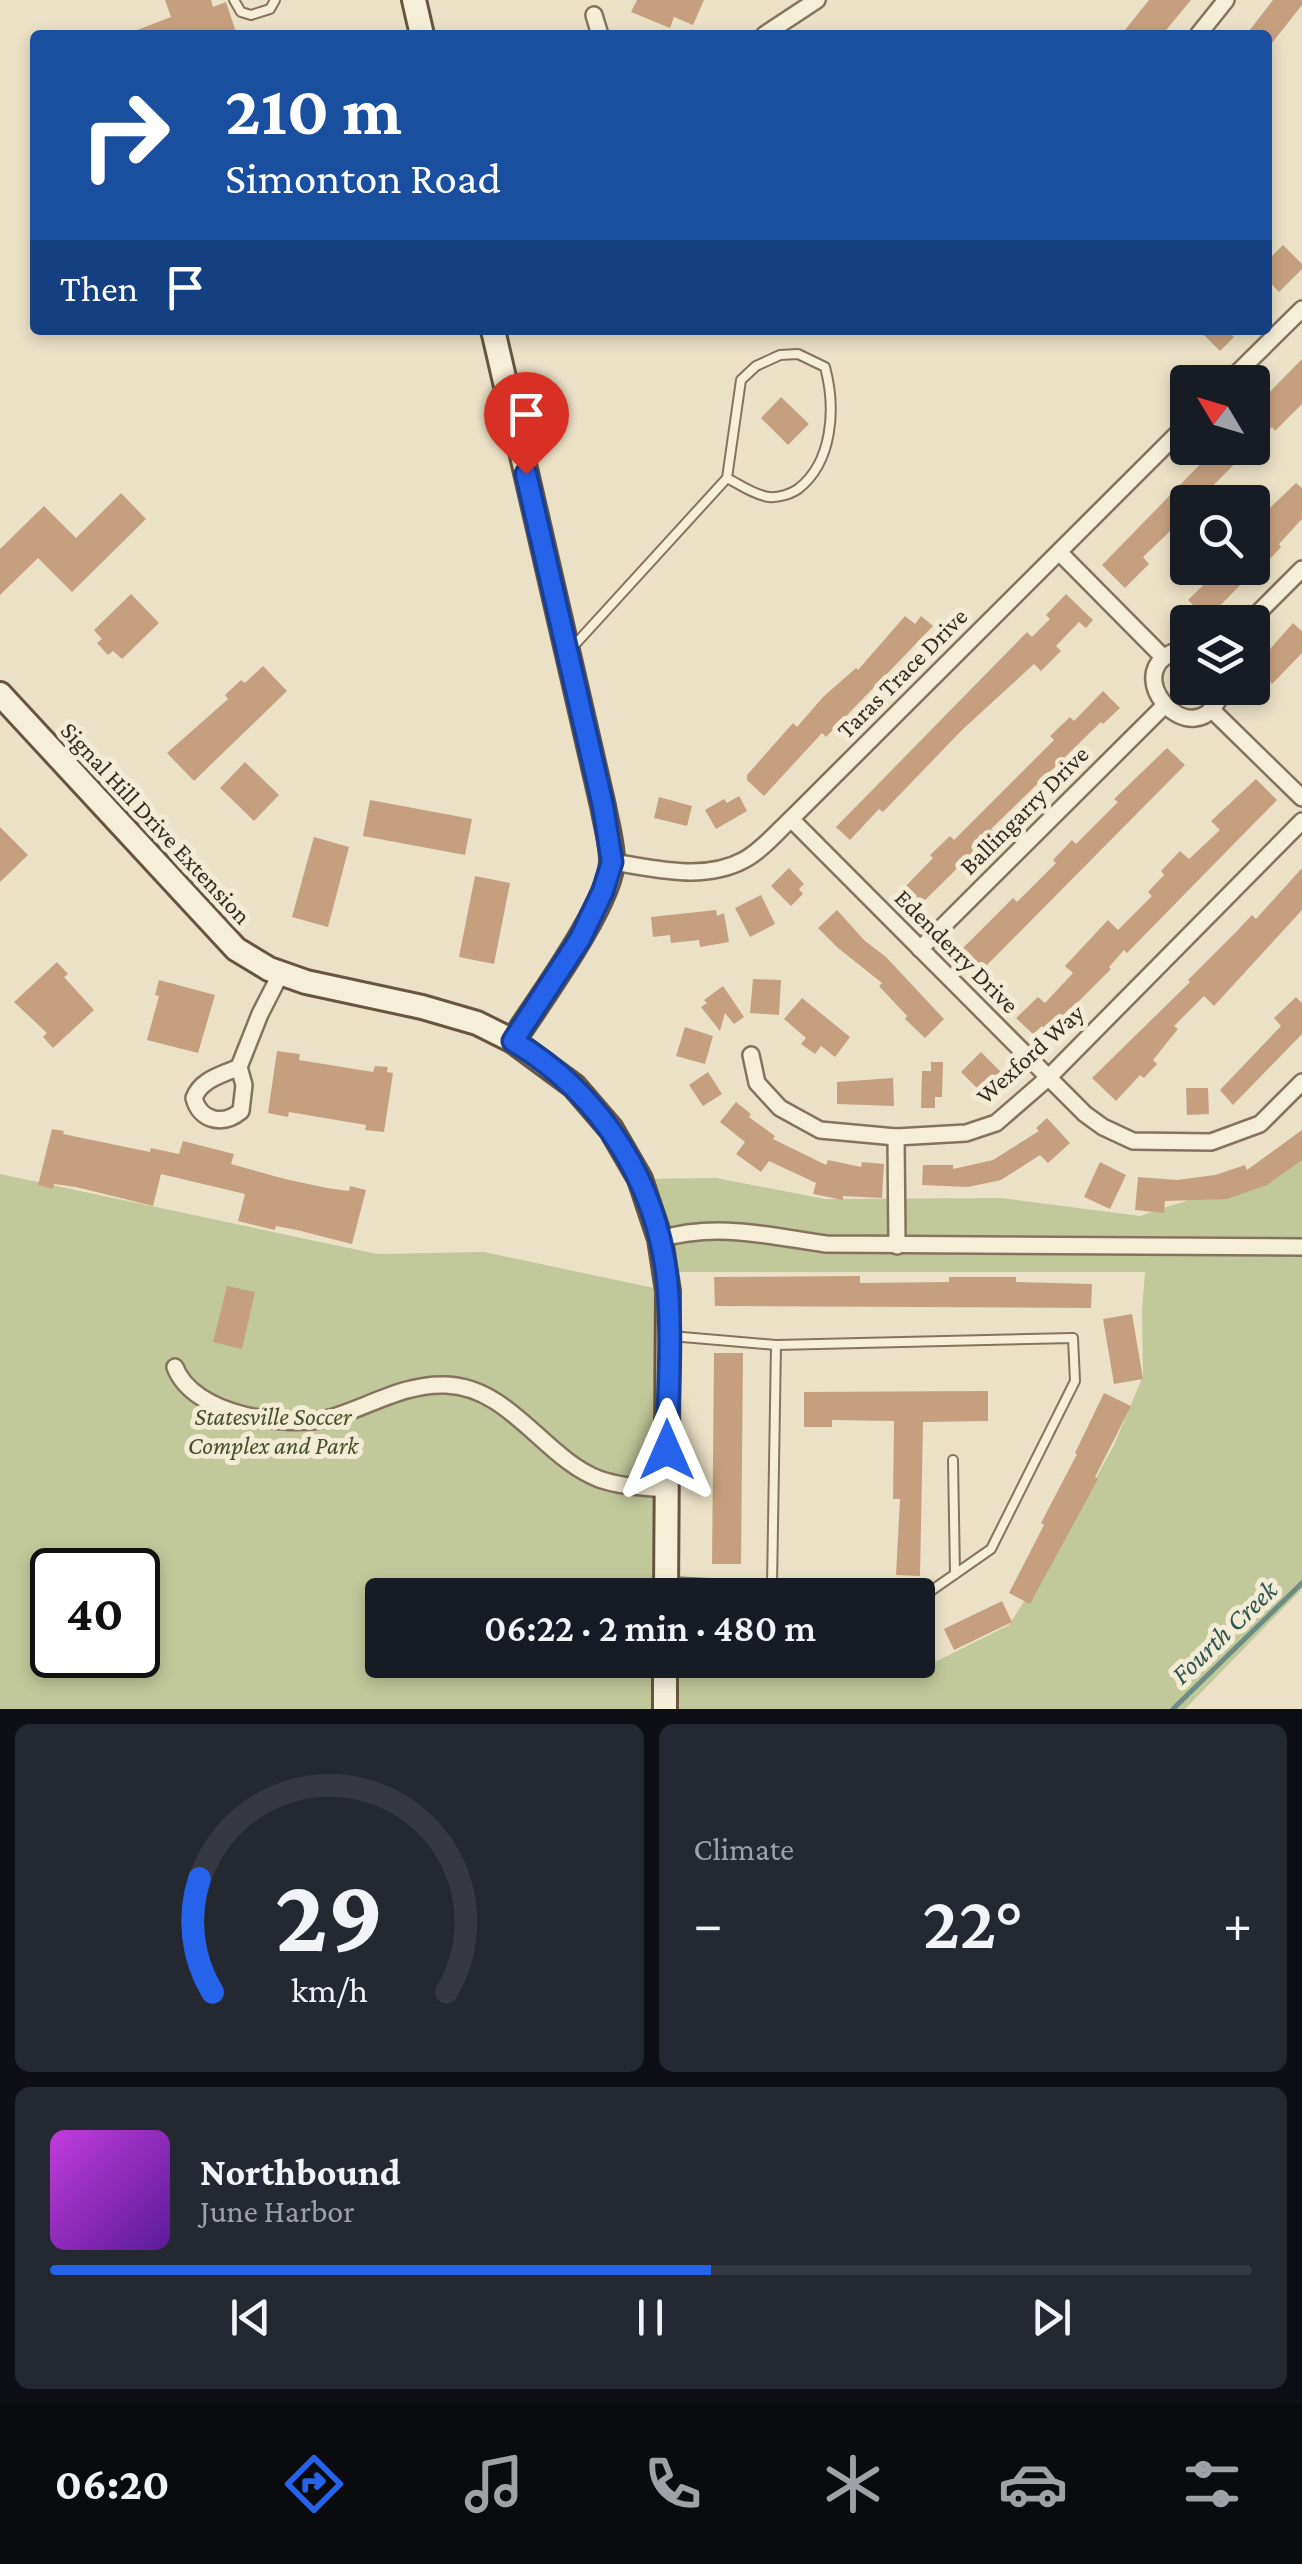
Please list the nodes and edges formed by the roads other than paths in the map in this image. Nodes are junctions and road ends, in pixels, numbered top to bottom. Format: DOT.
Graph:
graph roads {
  1 [pos="234,0"];
  2 [pos="275,0"];
  3 [pos="414,0"];
  4 [pos="816,0"];
  5 [pos="1226,0"];
  6 [pos="594,15"];
  7 [pos="421,30"];
  8 [pos="598,30"];
  9 [pos="771,30"];
  10 [pos="1202,30"];
  11 [pos="1302,309"];
  12 [pos="1272,332"];
  13 [pos="495,335"];
  14 [pos="1269,335"];
  15 [pos="1243,365"];
  16 [pos="1170,441"];
  17 [pos="726,478"];
  18 [pos="1058,552"];
  19 [pos="1302,568"];
  20 [pos="1266,605"];
  21 [pos="567,653"];
  22 [pos="1170,656"];
  23 [pos="1164,658"];
  24 [pos="0,694"];
  25 [pos="1214,705"];
  26 [pos="1164,706"];
  27 [pos="1212,709"];
  28 [pos="1302,798"];
  29 [pos="792,819"];
  30 [pos="1302,821"];
  31 [pos="612,862"];
  32 [pos="920,950"];
  33 [pos="281,973"];
  34 [pos="513,1041"];
  35 [pos="751,1055"];
  36 [pos="239,1067"];
  37 [pos="1049,1077"];
  38 [pos="1302,1082"];
  39 [pos="896,1137"];
  40 [pos="660,1239"];
  41 [pos="897,1246"];
  42 [pos="1302,1248"];
  43 [pos="668,1336"];
  44 [pos="776,1344"];
  45 [pos="175,1368"];
  46 [pos="953,1460"];
  47 [pos="667,1488"];
  48 [pos="955,1574"];
  49 [pos="666,1578"];
  50 [pos="772,1578"];
  51 [pos="935,1588"];
  52 [pos="666,1678"];
  53 [pos="665,1709"];
  1 -- 2 [label="lane"];
  3 -- 7 [label="street"];
  4 -- 9 [label="street"];
  5 -- 10 [label="street"];
  6 -- 8 [label="street"];
  11 -- 12 [label="street"];
  13 -- 21 [label="street"];
  14 -- 15 [label="street"];
  16 -- 18 [label="street, Taras Trace Drive"];
  17 -- 17 [label="lane"];
  17 -- 21 [label="lane"];
  18 -- 23 [label="street"];
  18 -- 29 [label="street, Taras Trace Drive"];
  19 -- 20 [label="street"];
  21 -- 31 [label="street"];
  22 -- 23 [label="street"];
  23 -- 26 [label="street"];
  24 -- 33 [label="street, Signal Hill Drive Extension"];
  25 -- 27 [label="street"];
  26 -- 27 [label="street"];
  26 -- 32 [label="street, Ballingarry Drive"];
  27 -- 28 [label="street"];
  29 -- 31 [label="street, Taras Trace Drive"];
  29 -- 32 [label="street, Edenderry Drive"];
  30 -- 37 [label="street, Wexford Way"];
  31 -- 34 [label="street"];
  32 -- 37 [label="street, Edenderry Drive"];
  33 -- 34 [label="street, Signal Hill Drive Extension"];
  33 -- 36 [label="street"];
  34 -- 40 [label="street, Signal Hill Drive Extension"];
  35 -- 39 [label="street, Wexford Way"];
  37 -- 38 [label="street, Edenderry Drive"];
  37 -- 39 [label="street, Wexford Way"];
  39 -- 41 [label="street"];
  40 -- 41 [label="street"];
  40 -- 43 [label="street, Signal Hill Drive Extension"];
  41 -- 42 [label="street"];
  43 -- 44 [label="lane"];
  43 -- 47 [label="street, Signal Hill Drive Extension"];
  44 -- 48 [label="lane"];
  44 -- 50 [label="lane"];
  45 -- 47 [label="street"];
  46 -- 48 [label="lane"];
  47 -- 49 [label="street, Signal Hill Drive Extension"];
  48 -- 51 [label="lane"];
  52 -- 53 [label="street"];
}
